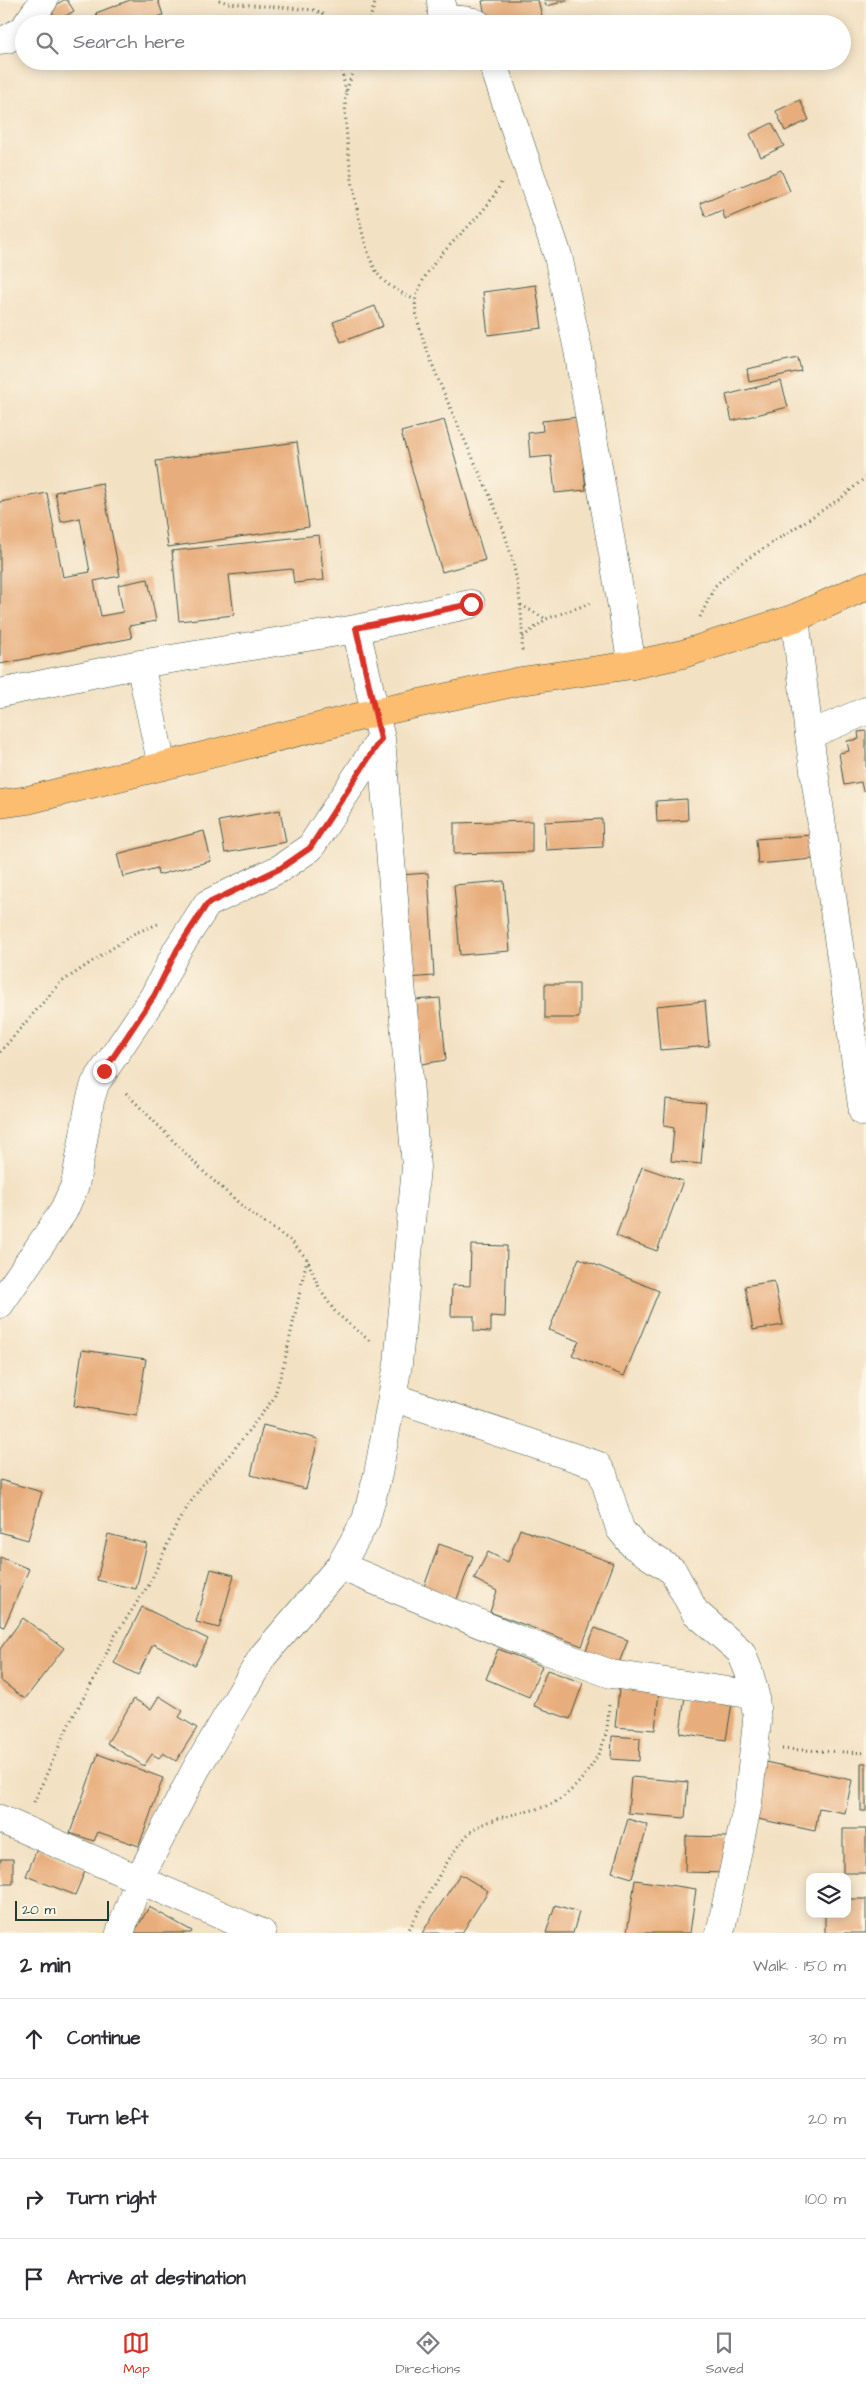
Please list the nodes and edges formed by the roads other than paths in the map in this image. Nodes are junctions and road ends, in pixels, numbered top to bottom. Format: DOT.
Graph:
graph roads {
  1 [pos="44,0"];
  2 [pos="440,0"];
  3 [pos="33,15"];
  4 [pos="442,15"];
  5 [pos="15,34"];
  6 [pos="0,40"];
  7 [pos="495,70"];
  8 [pos="866,586"];
  9 [pos="471,604"];
  10 [pos="796,618"];
  11 [pos="356,628"];
  12 [pos="140,664"];
  13 [pos="632,665"];
  14 [pos="0,692"];
  15 [pos="866,711"];
  16 [pos="374,712"];
  17 [pos="809,735"];
  18 [pos="381,739"];
  19 [pos="162,766"];
  20 [pos="28,800"];
  21 [pos="0,804"];
  22 [pos="0,813"];
  23 [pos="863,1112"];
  24 [pos="0,1304"];
  25 [pos="392,1397"];
  26 [pos="340,1566"];
  27 [pos="755,1695"];
  28 [pos="11,1823"];
  29 [pos="139,1879"];
  30 [pos="120,1933"];
  31 [pos="262,1933"];
  32 [pos="720,1933"];
  1 -- 3 [label="street"];
  2 -- 4 [label="street"];
  5 -- 6 [label="street"];
  7 -- 13 [label="street"];
  8 -- 10 [label="main road"];
  9 -- 11 [label="street"];
  10 -- 13 [label="main road"];
  10 -- 17 [label="street"];
  11 -- 12 [label="street"];
  11 -- 16 [label="street"];
  12 -- 14 [label="street"];
  12 -- 19 [label="street"];
  13 -- 16 [label="main road"];
  15 -- 17 [label="street"];
  16 -- 18 [label="street"];
  16 -- 19 [label="main road"];
  17 -- 23 [label="street"];
  18 -- 24 [label="street"];
  18 -- 25 [label="street"];
  19 -- 20 [label="main road"];
  20 -- 21 [label="main road"];
  20 -- 22 [label="street"];
  25 -- 26 [label="street"];
  25 -- 27 [label="street"];
  26 -- 27 [label="street"];
  26 -- 29 [label="street"];
  27 -- 32 [label="street"];
  28 -- 29 [label="street"];
  29 -- 30 [label="street"];
  29 -- 31 [label="street"];
}
